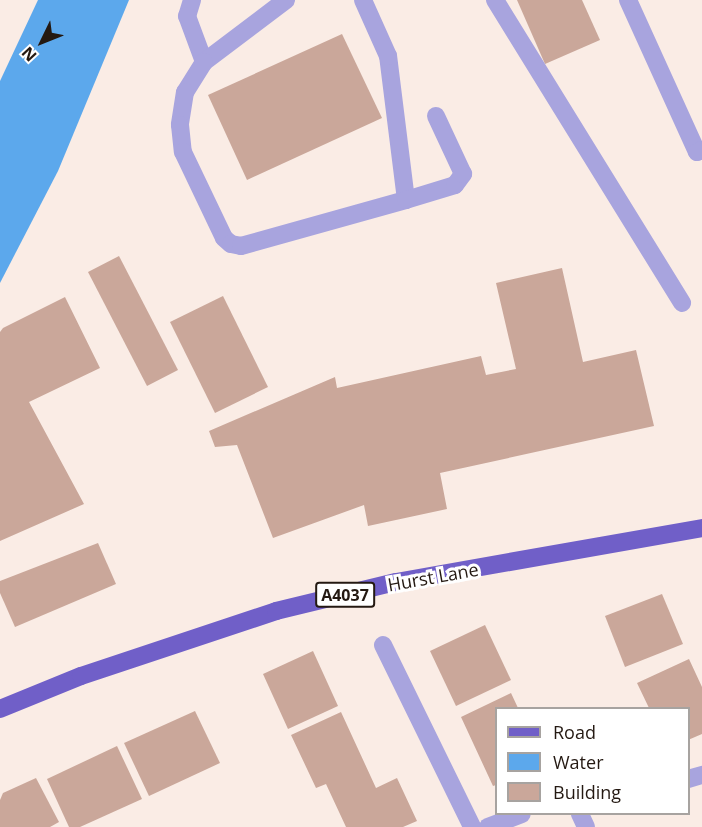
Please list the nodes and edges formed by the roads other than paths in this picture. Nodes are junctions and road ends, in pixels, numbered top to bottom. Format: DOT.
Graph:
graph roads {
  1 [pos="192,0"];
  2 [pos="286,0"];
  3 [pos="363,0"];
  4 [pos="495,0"];
  5 [pos="628,0"];
  6 [pos="204,62"];
  7 [pos="436,116"];
  8 [pos="702,150"];
  9 [pos="406,200"];
  10 [pos="682,303"];
  11 [pos="702,528"];
  12 [pos="383,645"];
  13 [pos="0,708"];
  14 [pos="517,815"];
  15 [pos="472,827"];
  16 [pos="488,827"];
  1 -- 6 [label="street"];
  2 -- 6 [label="street"];
  3 -- 9 [label="street"];
  4 -- 10 [label="street"];
  5 -- 8 [label="street"];
  6 -- 9 [label="street"];
  7 -- 9 [label="street"];
  11 -- 13 [label="main road, Hurst Lane / A4037"];
  12 -- 15 [label="street"];
  14 -- 16 [label="street"];
}
